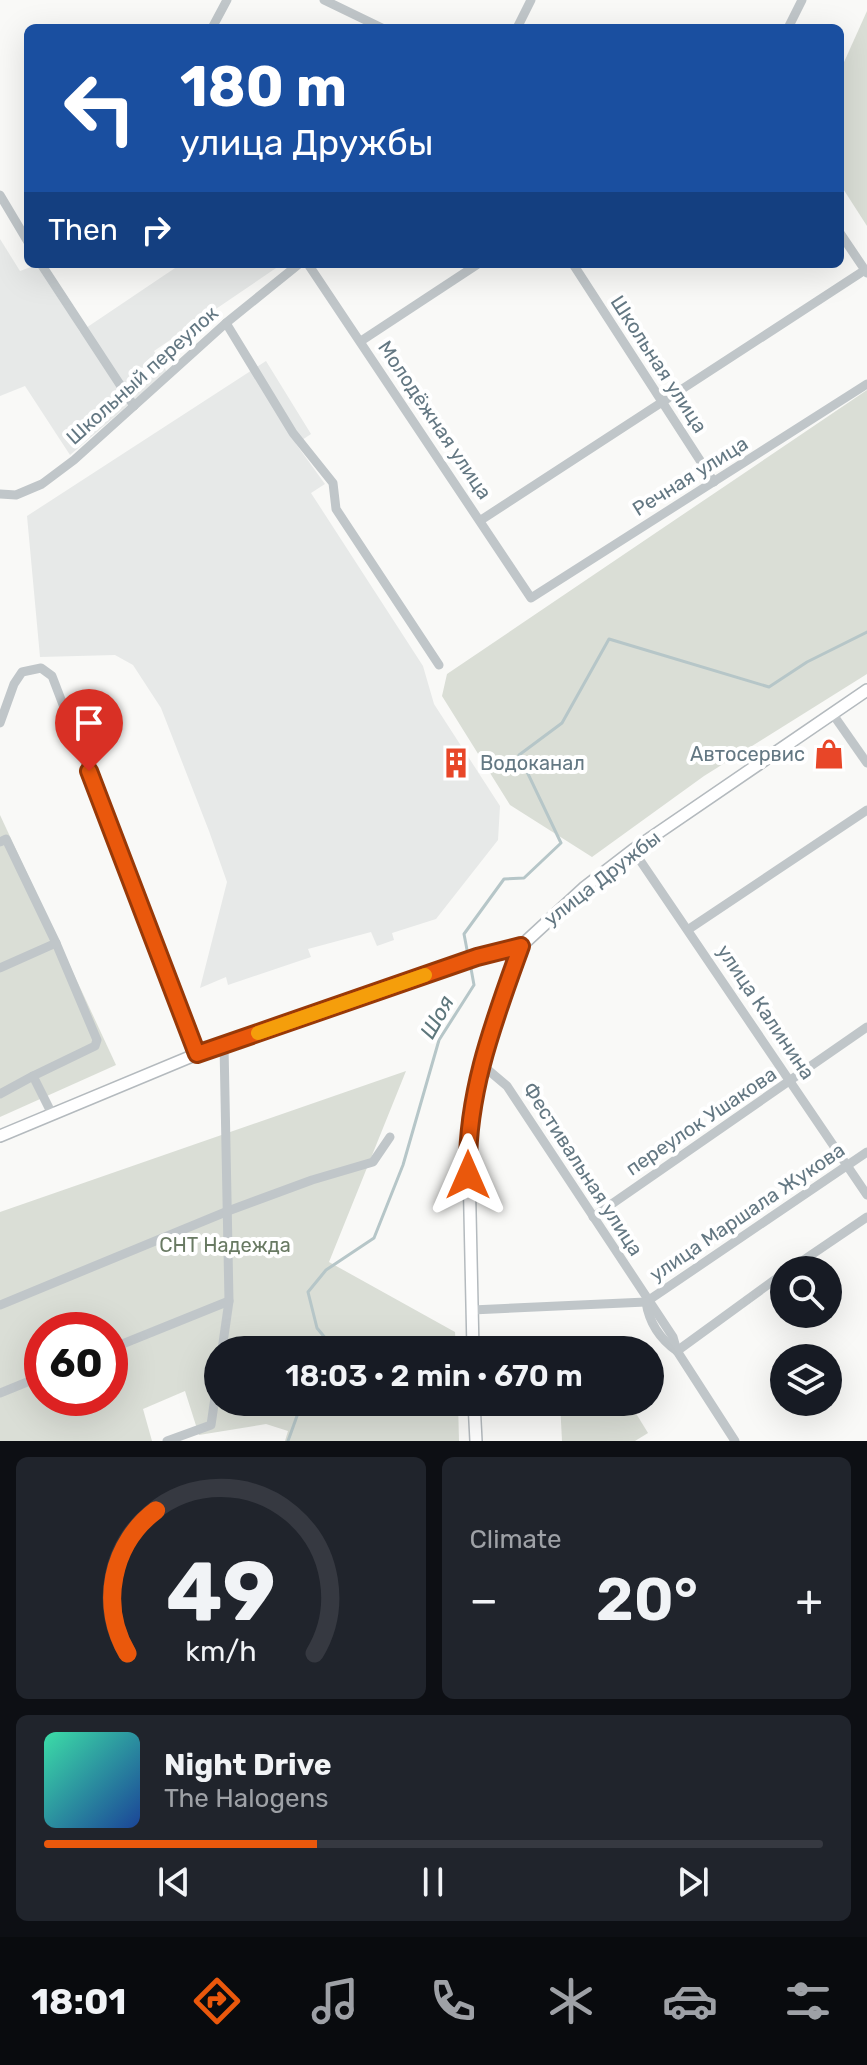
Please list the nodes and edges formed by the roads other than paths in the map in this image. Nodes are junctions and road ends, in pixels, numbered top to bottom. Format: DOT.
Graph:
graph roads {
  1 [pos="227,0"];
  2 [pos="324,0"];
  3 [pos="531,0"];
  4 [pos="802,0"];
  5 [pos="214,24"];
  6 [pos="374,24"];
  7 [pos="519,24"];
  8 [pos="790,24"];
  9 [pos="0,195"];
  10 [pos="24,235"];
  11 [pos="844,239"];
  12 [pos="44,268"];
  13 [pos="294,268"];
  14 [pos="311,268"];
  15 [pos="472,268"];
  16 [pos="576,268"];
  17 [pos="866,272"];
  18 [pos="226,323"];
  19 [pos="361,341"];
  20 [pos="867,384"];
  21 [pos="661,402"];
  22 [pos="134,406"];
  23 [pos="714,482"];
  24 [pos="0,494"];
  25 [pos="481,520"];
  26 [pos="531,598"];
  27 [pos="439,665"];
  28 [pos="867,690"];
  29 [pos="832,713"];
  30 [pos="0,723"];
  31 [pos="867,763"];
  32 [pos="867,810"];
  33 [pos="0,842"];
  34 [pos="633,850"];
  35 [pos="689,929"];
  36 [pos="56,943"];
  37 [pos="521,946"];
  38 [pos="0,968"];
  39 [pos="867,1027"];
  40 [pos="224,1045"];
  41 [pos="197,1054"];
  42 [pos="481,1064"];
  43 [pos="33,1076"];
  44 [pos="791,1082"];
  45 [pos="0,1094"];
  46 [pos="52,1114"];
  47 [pos="0,1136"];
  48 [pos="390,1137"];
  49 [pos="867,1152"];
  50 [pos="847,1166"];
  51 [pos="867,1195"];
  52 [pos="228,1211"];
  53 [pos="593,1217"];
  54 [pos="867,1217"];
  55 [pos="810,1256"];
  56 [pos="770,1283"];
  57 [pos="229,1301"];
  58 [pos="646,1302"];
  59 [pos="0,1305"];
  60 [pos="472,1310"];
  61 [pos="224,1336"];
  62 [pos="473,1336"];
  63 [pos="128,1342"];
  64 [pos="677,1351"];
  65 [pos="24,1383"];
  66 [pos="0,1393"];
  67 [pos="212,1416"];
  68 [pos="475,1416"];
  69 [pos="167,1441"];
  70 [pos="476,1441"];
  71 [pos="735,1441"];
  1 -- 5 [label="street"];
  2 -- 6 [label="street"];
  3 -- 7 [label="street"];
  4 -- 8 [label="street"];
  9 -- 10 [label="street"];
  11 -- 17 [label="street"];
  12 -- 22 [label="street"];
  13 -- 18 [label="street, Школьный переулок"];
  14 -- 19 [label="street, Молодёжная улица"];
  15 -- 19 [label="street"];
  16 -- 21 [label="street, Школьная улица"];
  17 -- 21 [label="street"];
  18 -- 22 [label="street, Школьный переулок"];
  18 -- 27 [label="street"];
  19 -- 25 [label="street, Молодёжная улица"];
  20 -- 23 [label="street, Речная улица"];
  21 -- 23 [label="street, Школьная улица"];
  21 -- 25 [label="street"];
  22 -- 24 [label="street, Школьный переулок"];
  23 -- 26 [label="street, Речная улица"];
  25 -- 26 [label="street, Молодёжная улица"];
  28 -- 29 [label="main road, улица Дружбы"];
  29 -- 31 [label="street"];
  29 -- 34 [label="main road, улица Дружбы"];
  30 -- 41 [label="street"];
  32 -- 35 [label="street"];
  33 -- 36 [label="street"];
  34 -- 35 [label="street, улица Калинина"];
  34 -- 37 [label="main road, улица Дружбы"];
  35 -- 44 [label="street, улица Калинина"];
  36 -- 38 [label="street"];
  36 -- 43 [label="street"];
  37 -- 40 [label="main road, улица Дружбы"];
  37 -- 42 [label="main road"];
  39 -- 44 [label="street, переулок Ушакова"];
  40 -- 41 [label="main road, улица Дружбы"];
  40 -- 52 [label="street"];
  41 -- 46 [label="main road, улица Дружбы"];
  42 -- 53 [label="street, Фестивальная улица"];
  42 -- 60 [label="main road"];
  43 -- 45 [label="street"];
  43 -- 46 [label="street"];
  44 -- 50 [label="street, улица Калинина"];
  44 -- 53 [label="street, переулок Ушакова"];
  46 -- 47 [label="main road, улица Дружбы"];
  48 -- 52 [label="street"];
  49 -- 50 [label="street, улица Маршала Жукова"];
  50 -- 51 [label="street, улица Калинина"];
  50 -- 58 [label="street, улица Маршала Жукова"];
  52 -- 57 [label="street"];
  52 -- 59 [label="street"];
  53 -- 58 [label="street, Фестивальная улица"];
  54 -- 55 [label="street"];
  56 -- 64 [label="street"];
  57 -- 61 [label="street"];
  57 -- 63 [label="street"];
  58 -- 60 [label="street"];
  58 -- 64 [label="street, Фестивальная улица"];
  60 -- 62 [label="main road"];
  64 -- 71 [label="street, Фестивальная улица"];
  65 -- 66 [label="street"];
  67 -- 69 [label="street"];
  68 -- 70 [label="main road"];
}
